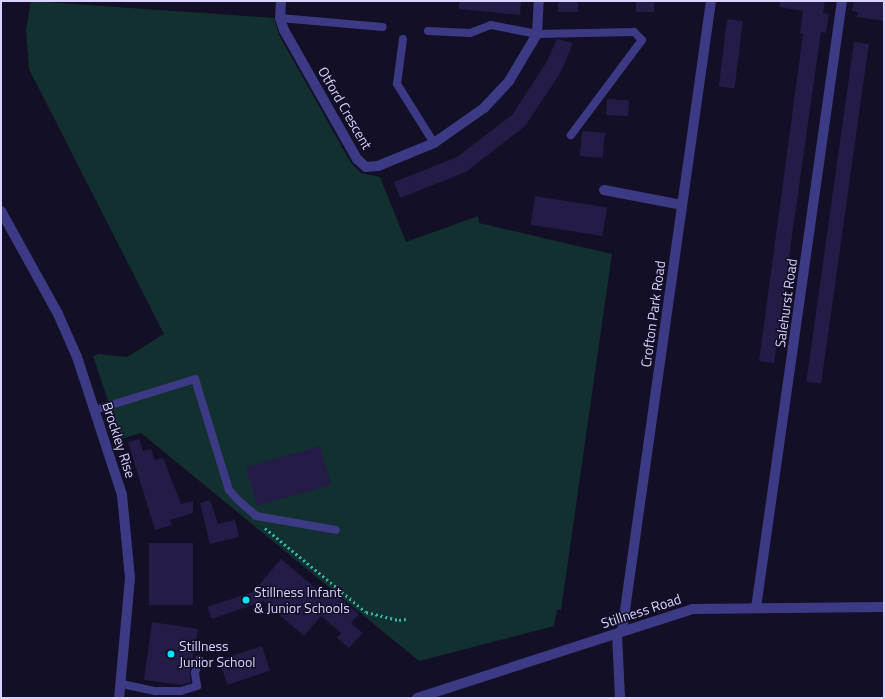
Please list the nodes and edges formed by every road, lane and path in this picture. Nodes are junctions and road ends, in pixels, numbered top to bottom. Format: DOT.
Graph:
graph roads {
  1 [pos="281,1"];
  2 [pos="539,1"];
  3 [pos="711,1"];
  4 [pos="842,1"];
  5 [pos="280,18"];
  6 [pos="383,27"];
  7 [pos="428,31"];
  8 [pos="537,34"];
  9 [pos="403,39"];
  10 [pos="572,134"];
  11 [pos="434,143"];
  12 [pos="604,190"];
  13 [pos="682,205"];
  14 [pos="1,211"];
  15 [pos="95,410"];
  16 [pos="256,516"];
  17 [pos="336,530"];
  18 [pos="884,607"];
  19 [pos="756,608"];
  20 [pos="406,619"];
  21 [pos="620,632"];
  22 [pos="199,660"];
  23 [pos="122,684"];
  24 [pos="119,698"];
  25 [pos="417,698"];
  26 [pos="620,698"];
  1 -- 5 [label="street, Otford Crescent"];
  2 -- 8 [label="street, Otford Crescent"];
  3 -- 13 [label="street, Crofton Park Road"];
  4 -- 19 [label="street, Salehurst Road"];
  5 -- 6 [label="lane"];
  5 -- 11 [label="street, Otford Crescent"];
  7 -- 8 [label="lane"];
  8 -- 10 [label="lane"];
  8 -- 11 [label="street, Otford Crescent"];
  9 -- 11 [label="lane"];
  12 -- 13 [label="street"];
  13 -- 21 [label="street, Crofton Park Road"];
  14 -- 15 [label="street, Brockley Rise"];
  15 -- 16 [label="lane"];
  15 -- 23 [label="street, Brockley Rise"];
  16 -- 17 [label="lane"];
  16 -- 20 [label="path"];
  18 -- 19 [label="street, Stillness Road"];
  19 -- 21 [label="street, Stillness Road"];
  21 -- 25 [label="street, Stillness Road"];
  21 -- 26 [label="street, Crofton Park Road"];
  22 -- 23 [label="lane"];
  23 -- 24 [label="street, Brockley Rise"];
}
